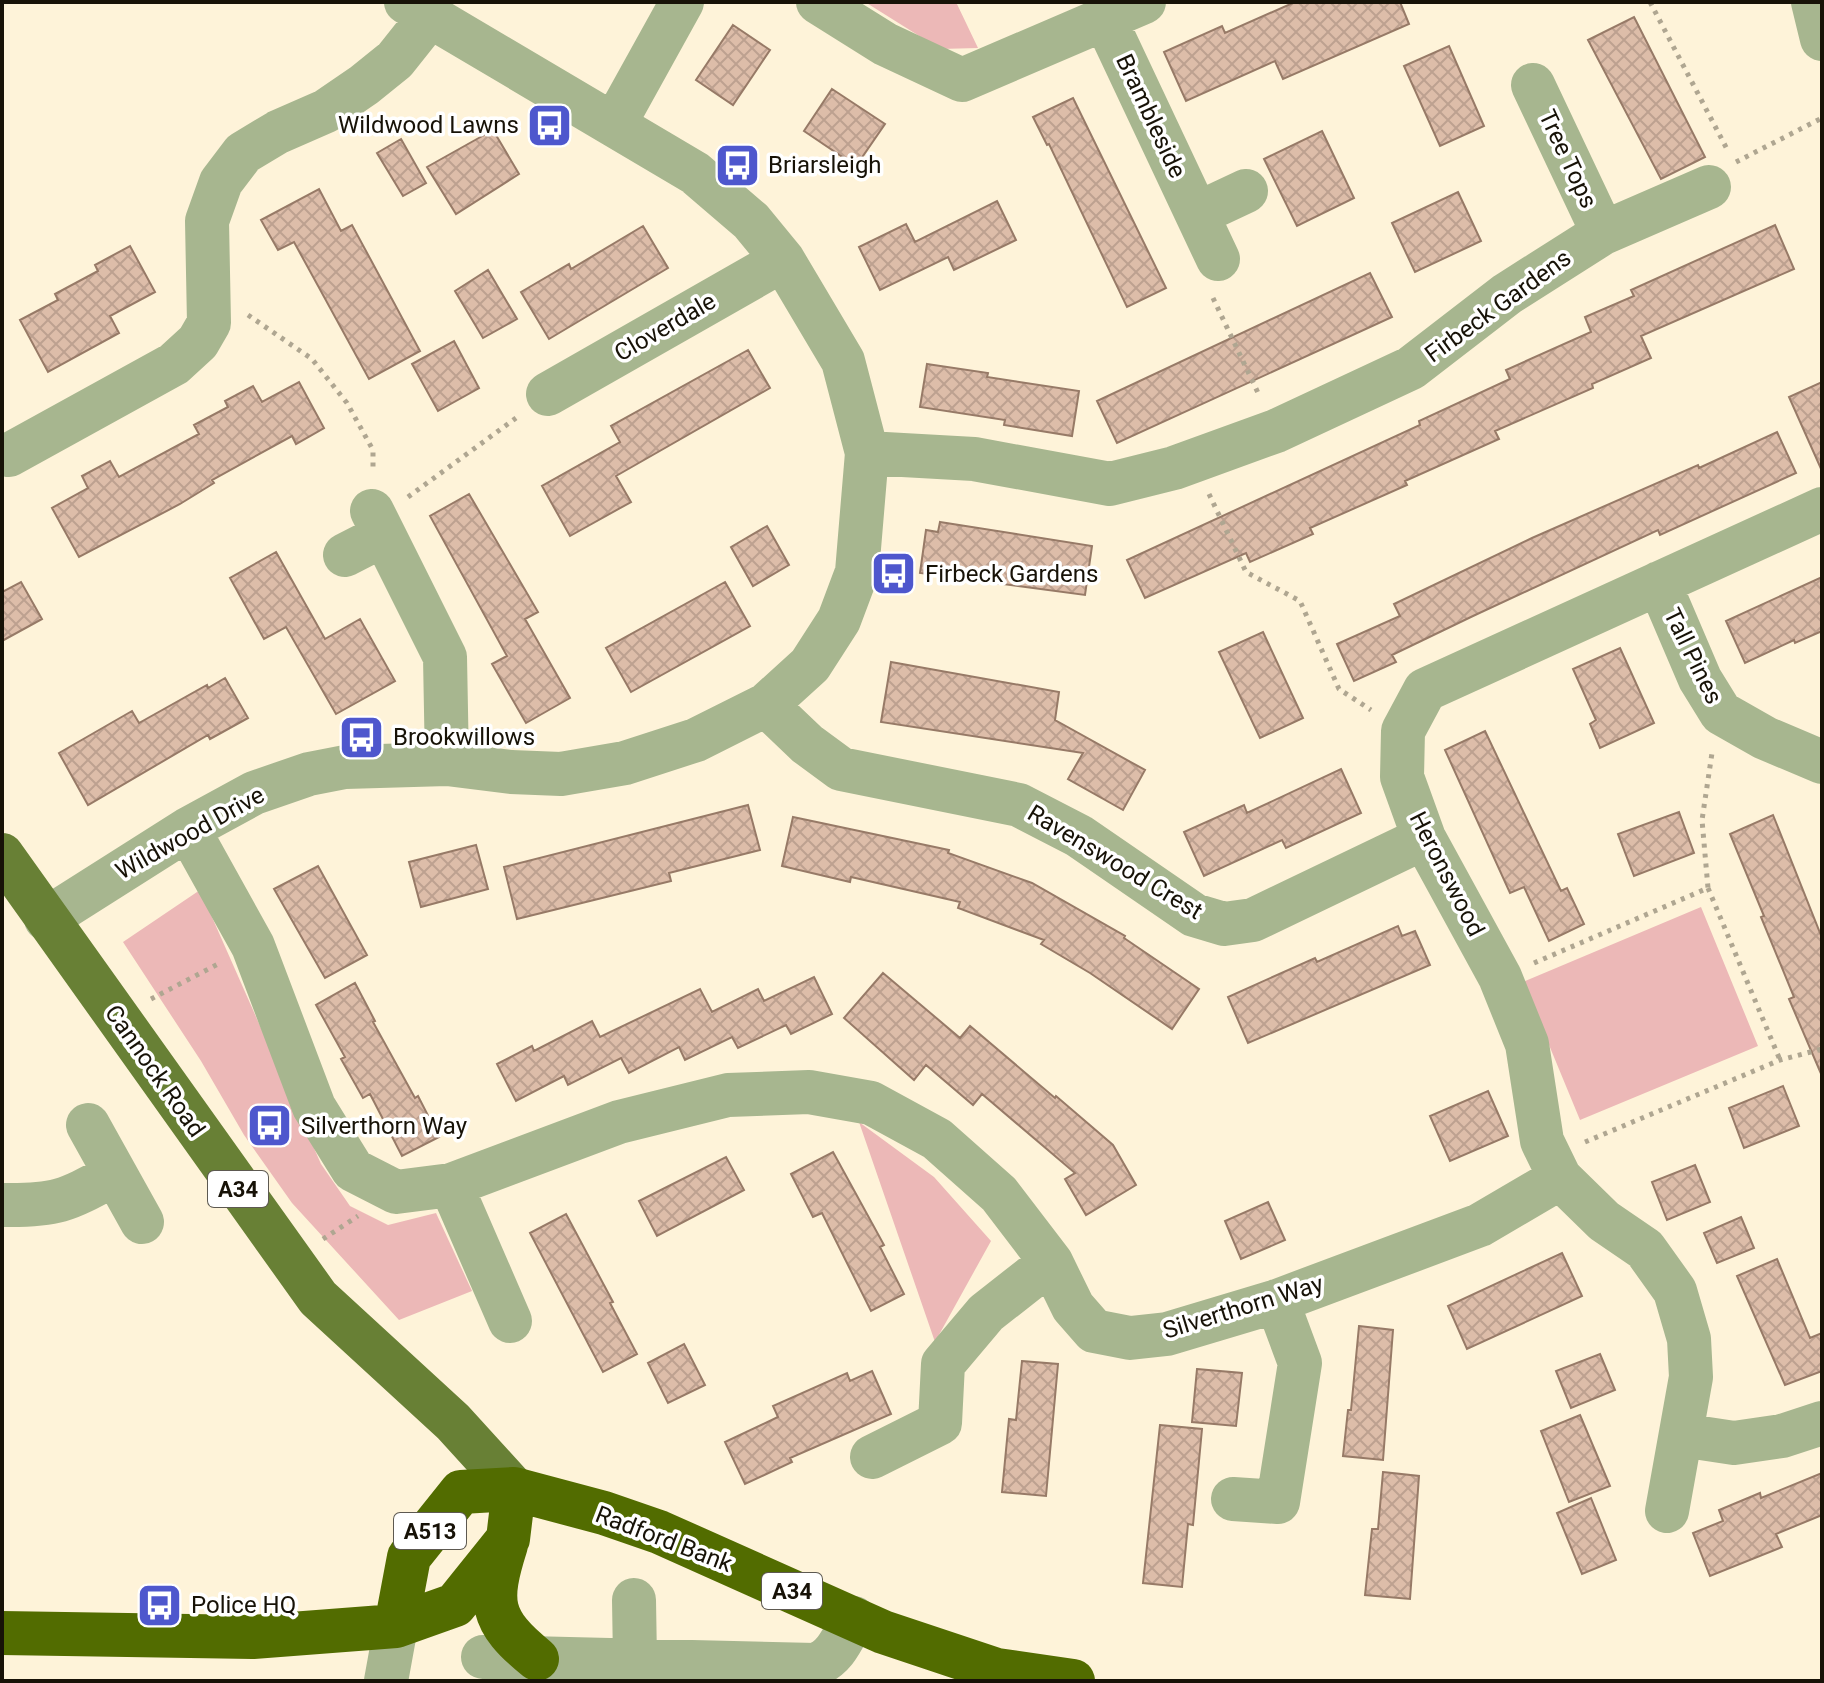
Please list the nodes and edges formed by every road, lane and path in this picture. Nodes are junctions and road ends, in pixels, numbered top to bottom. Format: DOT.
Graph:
graph roads {
  1 [pos="682,2"];
  2 [pos="818,2"];
  3 [pos="1144,2"];
  4 [pos="1650,2"];
  5 [pos="1813,2"];
  6 [pos="418,9"];
  7 [pos="1105,19"];
  8 [pos="1822,39"];
  9 [pos="1533,85"];
  10 [pos="1822,118"];
  11 [pos="615,123"];
  12 [pos="1722,175"];
  13 [pos="1246,191"];
  14 [pos="1197,214"];
  15 [pos="1603,233"];
  16 [pos="1218,259"];
  17 [pos="783,260"];
  18 [pos="209,292"];
  19 [pos="548,394"];
  20 [pos="1276,431"];
  21 [pos="867,453"];
  22 [pos="12,461"];
  23 [pos="1193,461"];
  24 [pos="1822,509"];
  25 [pos="378,523"];
  26 [pos="345,555"];
  27 [pos="1659,583"];
  28 [pos="766,705"];
  29 [pos="1721,713"];
  30 [pos="1403,731"];
  31 [pos="1822,762"];
  32 [pos="447,764"];
  33 [pos="188,829"];
  34 [pos="1424,838"];
  35 [pos="2,855"];
  36 [pos="1708,888"];
  37 [pos="46,919"];
  38 [pos="253,946"];
  39 [pos="1500,977"];
  40 [pos="116,1016"];
  41 [pos="1822,1049"];
  42 [pos="1780,1060"];
  43 [pos="88,1125"];
  44 [pos="1551,1159"];
  45 [pos="115,1174"];
  46 [pos="451,1185"];
  47 [pos="396,1192"];
  48 [pos="2,1205"];
  49 [pos="142,1222"];
  50 [pos="289,1261"];
  51 [pos="1051,1262"];
  52 [pos="1277,1301"];
  53 [pos="510,1321"];
  54 [pos="1822,1423"];
  55 [pos="1681,1435"];
  56 [pos="872,1457"];
  57 [pos="514,1489"];
  58 [pos="1233,1499"];
  59 [pos="1667,1511"];
  60 [pos="508,1539"];
  61 [pos="634,1600"];
  62 [pos="854,1618"];
  63 [pos="396,1626"];
  64 [pos="2,1633"];
  65 [pos="483,1657"];
  66 [pos="537,1659"];
  67 [pos="635,1660"];
  68 [pos="817,1673"];
  69 [pos="386,1681"];
  70 [pos="1073,1681"];
  1 -- 11 [label="street"];
  2 -- 7 [label="street"];
  3 -- 7 [label="street"];
  4 -- 12 [label="path"];
  5 -- 8 [label="street"];
  6 -- 11 [label="street, Wildwood Drive"];
  6 -- 18 [label="street"];
  7 -- 14 [label="street, Brambleside"];
  9 -- 15 [label="street, Tree Tops"];
  10 -- 12 [label="path"];
  11 -- 17 [label="street, Wildwood Drive"];
  12 -- 15 [label="street, Firbeck Gardens"];
  13 -- 14 [label="street"];
  14 -- 16 [label="street, Brambleside"];
  15 -- 20 [label="street, Firbeck Gardens"];
  16 -- 20 [label="path"];
  17 -- 19 [label="street, Cloverdale"];
  17 -- 21 [label="street, Wildwood Drive"];
  18 -- 22 [label="street"];
  18 -- 25 [label="path"];
  19 -- 25 [label="path"];
  20 -- 23 [label="street, Firbeck Gardens"];
  21 -- 23 [label="street, Firbeck Gardens"];
  21 -- 28 [label="street, Wildwood Drive"];
  23 -- 30 [label="path"];
  24 -- 27 [label="street, Heronswood"];
  25 -- 26 [label="street"];
  25 -- 32 [label="street"];
  27 -- 29 [label="street, Tall Pines"];
  27 -- 30 [label="street, Heronswood"];
  28 -- 32 [label="street, Wildwood Drive"];
  28 -- 34 [label="street, Ravenswood Crest"];
  29 -- 31 [label="street, Tall Pines"];
  29 -- 36 [label="path"];
  30 -- 34 [label="street, Heronswood"];
  32 -- 33 [label="street, Wildwood Drive"];
  33 -- 37 [label="street, Wildwood Drive"];
  33 -- 38 [label="street"];
  34 -- 39 [label="street, Heronswood"];
  35 -- 37 [label="main road, Cannock Road / A34"];
  36 -- 39 [label="path"];
  36 -- 42 [label="path"];
  37 -- 40 [label="main road, Cannock Road / A34"];
  38 -- 40 [label="path"];
  38 -- 47 [label="street"];
  39 -- 44 [label="street, Heronswood"];
  40 -- 50 [label="main road, Cannock Road / A34"];
  41 -- 42 [label="path"];
  42 -- 44 [label="path"];
  43 -- 45 [label="street"];
  44 -- 52 [label="street, Silverthorn Way"];
  44 -- 55 [label="street"];
  45 -- 48 [label="street"];
  45 -- 49 [label="street"];
  46 -- 47 [label="street, Silverthorn Way"];
  46 -- 51 [label="street, Silverthorn Way"];
  46 -- 53 [label="street"];
  47 -- 50 [label="path"];
  50 -- 57 [label="main road, Cannock Road / A34"];
  51 -- 52 [label="street, Silverthorn Way"];
  51 -- 56 [label="street"];
  52 -- 58 [label="street"];
  54 -- 55 [label="street"];
  55 -- 59 [label="street"];
  57 -- 60 [label="highway"];
  57 -- 62 [label="highway, Radford Bank / A34"];
  57 -- 63 [label="highway, A513"];
  60 -- 63 [label="highway, A513"];
  60 -- 66 [label="highway"];
  61 -- 67 [label="street"];
  62 -- 68 [label="street"];
  62 -- 70 [label="highway, Radford Bank / A34"];
  63 -- 64 [label="highway, A513"];
  63 -- 69 [label="street"];
  65 -- 66 [label="street"];
  66 -- 67 [label="street"];
  67 -- 68 [label="street"];
}
